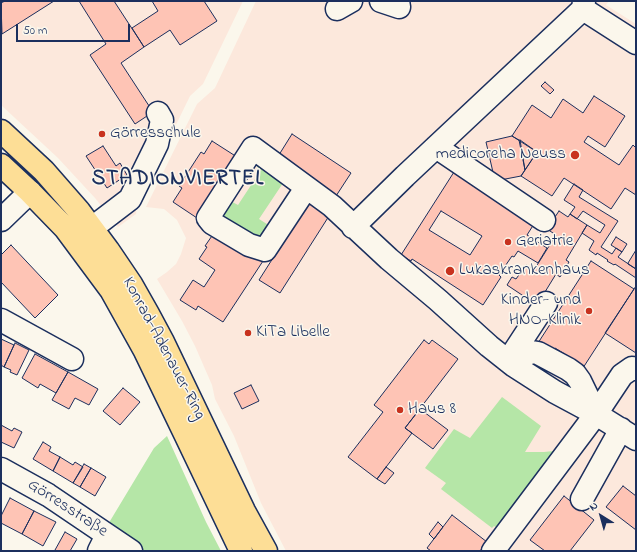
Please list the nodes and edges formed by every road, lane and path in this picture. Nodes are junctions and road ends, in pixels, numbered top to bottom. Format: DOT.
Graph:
graph roads {
  1 [pos="583,5"];
  2 [pos="636,43"];
  3 [pos="158,113"];
  4 [pos="1,131"];
  5 [pos="436,147"];
  6 [pos="1,165"];
  7 [pos="306,188"];
  8 [pos="30,192"];
  9 [pos="1,220"];
  10 [pos="544,220"];
  11 [pos="353,227"];
  12 [pos="92,228"];
  13 [pos="546,303"];
  14 [pos="1,320"];
  15 [pos="72,359"];
  16 [pos="511,363"];
  17 [pos="636,369"];
  18 [pos="596,414"];
  19 [pos="629,434"];
  20 [pos="1,469"];
  21 [pos="582,499"];
  22 [pos="103,543"];
  23 [pos="131,551"];
  24 [pos="241,551"];
  25 [pos="266,551"];
  26 [pos="493,551"];
  1 -- 2 [label="street"];
  1 -- 5 [label="street"];
  3 -- 12 [label="street"];
  4 -- 12 [label="main road, Konrad-Adenauer-Ring"];
  5 -- 10 [label="street"];
  5 -- 11 [label="street"];
  6 -- 8 [label="main road, Konrad-Adenauer-Ring"];
  7 -- 7 [label="street"];
  7 -- 11 [label="street"];
  8 -- 9 [label="street"];
  8 -- 24 [label="main road, Konrad-Adenauer-Ring"];
  11 -- 16 [label="street"];
  12 -- 25 [label="main road, Konrad-Adenauer-Ring"];
  13 -- 16 [label="street"];
  14 -- 15 [label="street"];
  16 -- 18 [label="street"];
  17 -- 18 [label="street"];
  18 -- 19 [label="street"];
  18 -- 26 [label="street"];
  19 -- 21 [label="street"];
  20 -- 22 [label="street, Görresstraße"];
  22 -- 23 [label="street, Görresstraße"];
}
